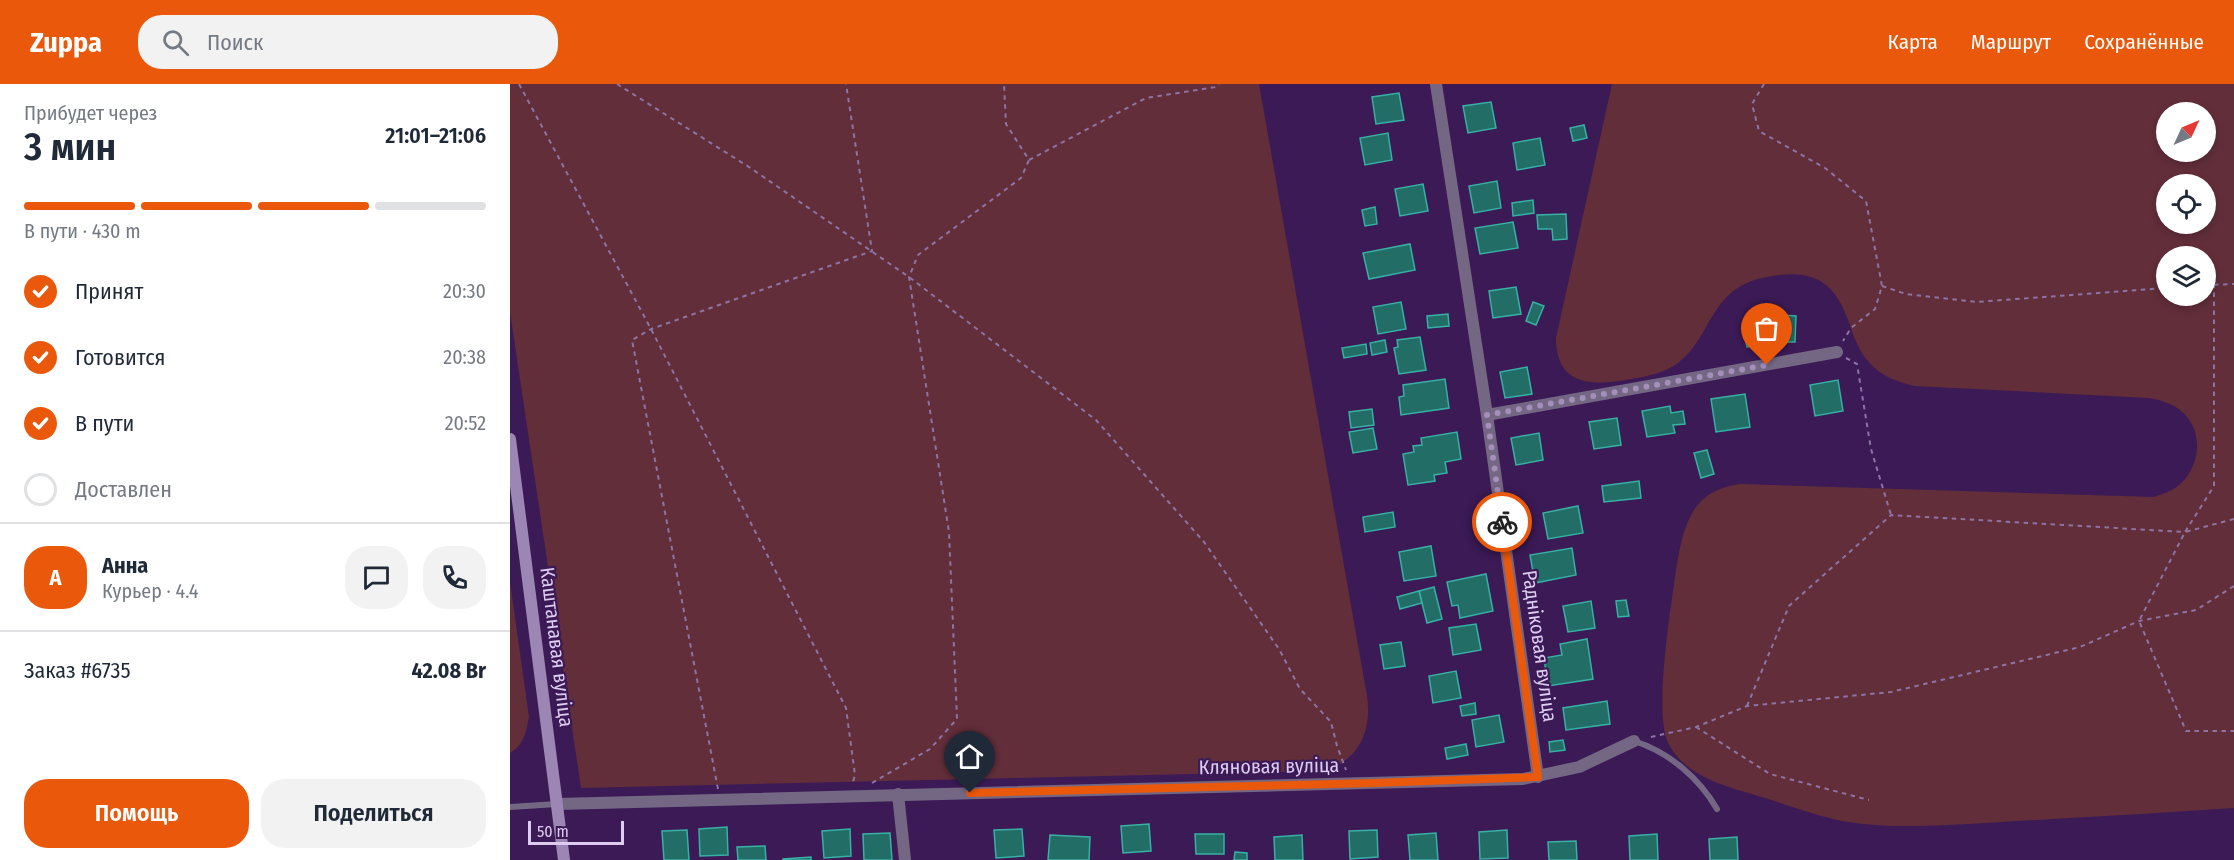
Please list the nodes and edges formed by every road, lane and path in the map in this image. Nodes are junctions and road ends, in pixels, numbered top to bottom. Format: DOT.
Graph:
graph roads {
  1 [pos="519,84"];
  2 [pos="617,84"];
  3 [pos="846,84"];
  4 [pos="1004,84"];
  5 [pos="1219,84"];
  6 [pos="1436,84"];
  7 [pos="1764,84"];
  8 [pos="1029,160"];
  9 [pos="872,251"];
  10 [pos="909,277"];
  11 [pos="2234,284"];
  12 [pos="2216,285"];
  13 [pos="1882,286"];
  14 [pos="2156,289"];
  15 [pos="2214,306"];
  16 [pos="651,329"];
  17 [pos="1837,352"];
  18 [pos="1487,415"];
  19 [pos="510,439"];
  20 [pos="1891,515"];
  21 [pos="2234,519"];
  22 [pos="2185,532"];
  23 [pos="2234,586"];
  24 [pos="2139,621"];
  25 [pos="1747,706"];
  26 [pos="1696,727"];
  27 [pos="2234,731"];
  28 [pos="1634,741"];
  29 [pos="1538,777"];
  30 [pos="869,784"];
  31 [pos="1351,784"];
  32 [pos="898,794"];
  33 [pos="849,796"];
  34 [pos="720,799"];
  35 [pos="1869,800"];
  36 [pos="557,804"];
  37 [pos="510,807"];
  38 [pos="1717,809"];
  39 [pos="564,860"];
  40 [pos="905,860"];
  1 -- 16 [label="path"];
  2 -- 9 [label="path"];
  3 -- 9 [label="path"];
  4 -- 8 [label="path"];
  5 -- 8 [label="path"];
  6 -- 18 [label="street, Радніковая вуліца"];
  7 -- 13 [label="path"];
  8 -- 10 [label="path"];
  9 -- 10 [label="path"];
  9 -- 16 [label="path"];
  10 -- 30 [label="path"];
  10 -- 31 [label="path"];
  11 -- 12 [label="path"];
  13 -- 14 [label="path"];
  13 -- 17 [label="path"];
  15 -- 22 [label="path"];
  16 -- 33 [label="path"];
  16 -- 34 [label="path"];
  17 -- 18 [label="street"];
  17 -- 20 [label="path"];
  18 -- 29 [label="street, Радніковая вуліца"];
  19 -- 36 [label="main road, Каштанавая вуліца"];
  20 -- 22 [label="path"];
  20 -- 25 [label="path"];
  21 -- 22 [label="path"];
  22 -- 24 [label="path"];
  23 -- 24 [label="path"];
  24 -- 25 [label="path"];
  24 -- 27 [label="path"];
  25 -- 26 [label="path"];
  26 -- 28 [label="path"];
  26 -- 35 [label="path"];
  28 -- 29 [label="street, Кляновая вуліца"];
  28 -- 38 [label="lane"];
  29 -- 31 [label="street, Кляновая вуліца"];
  31 -- 32 [label="street, Кляновая вуліца"];
  32 -- 33 [label="street, Кляновая вуліца"];
  32 -- 40 [label="street"];
  33 -- 34 [label="street, Кляновая вуліца"];
  34 -- 36 [label="street, Кляновая вуліца"];
  36 -- 37 [label="lane"];
  36 -- 39 [label="main road, Каштанавая вуліца"];
}
